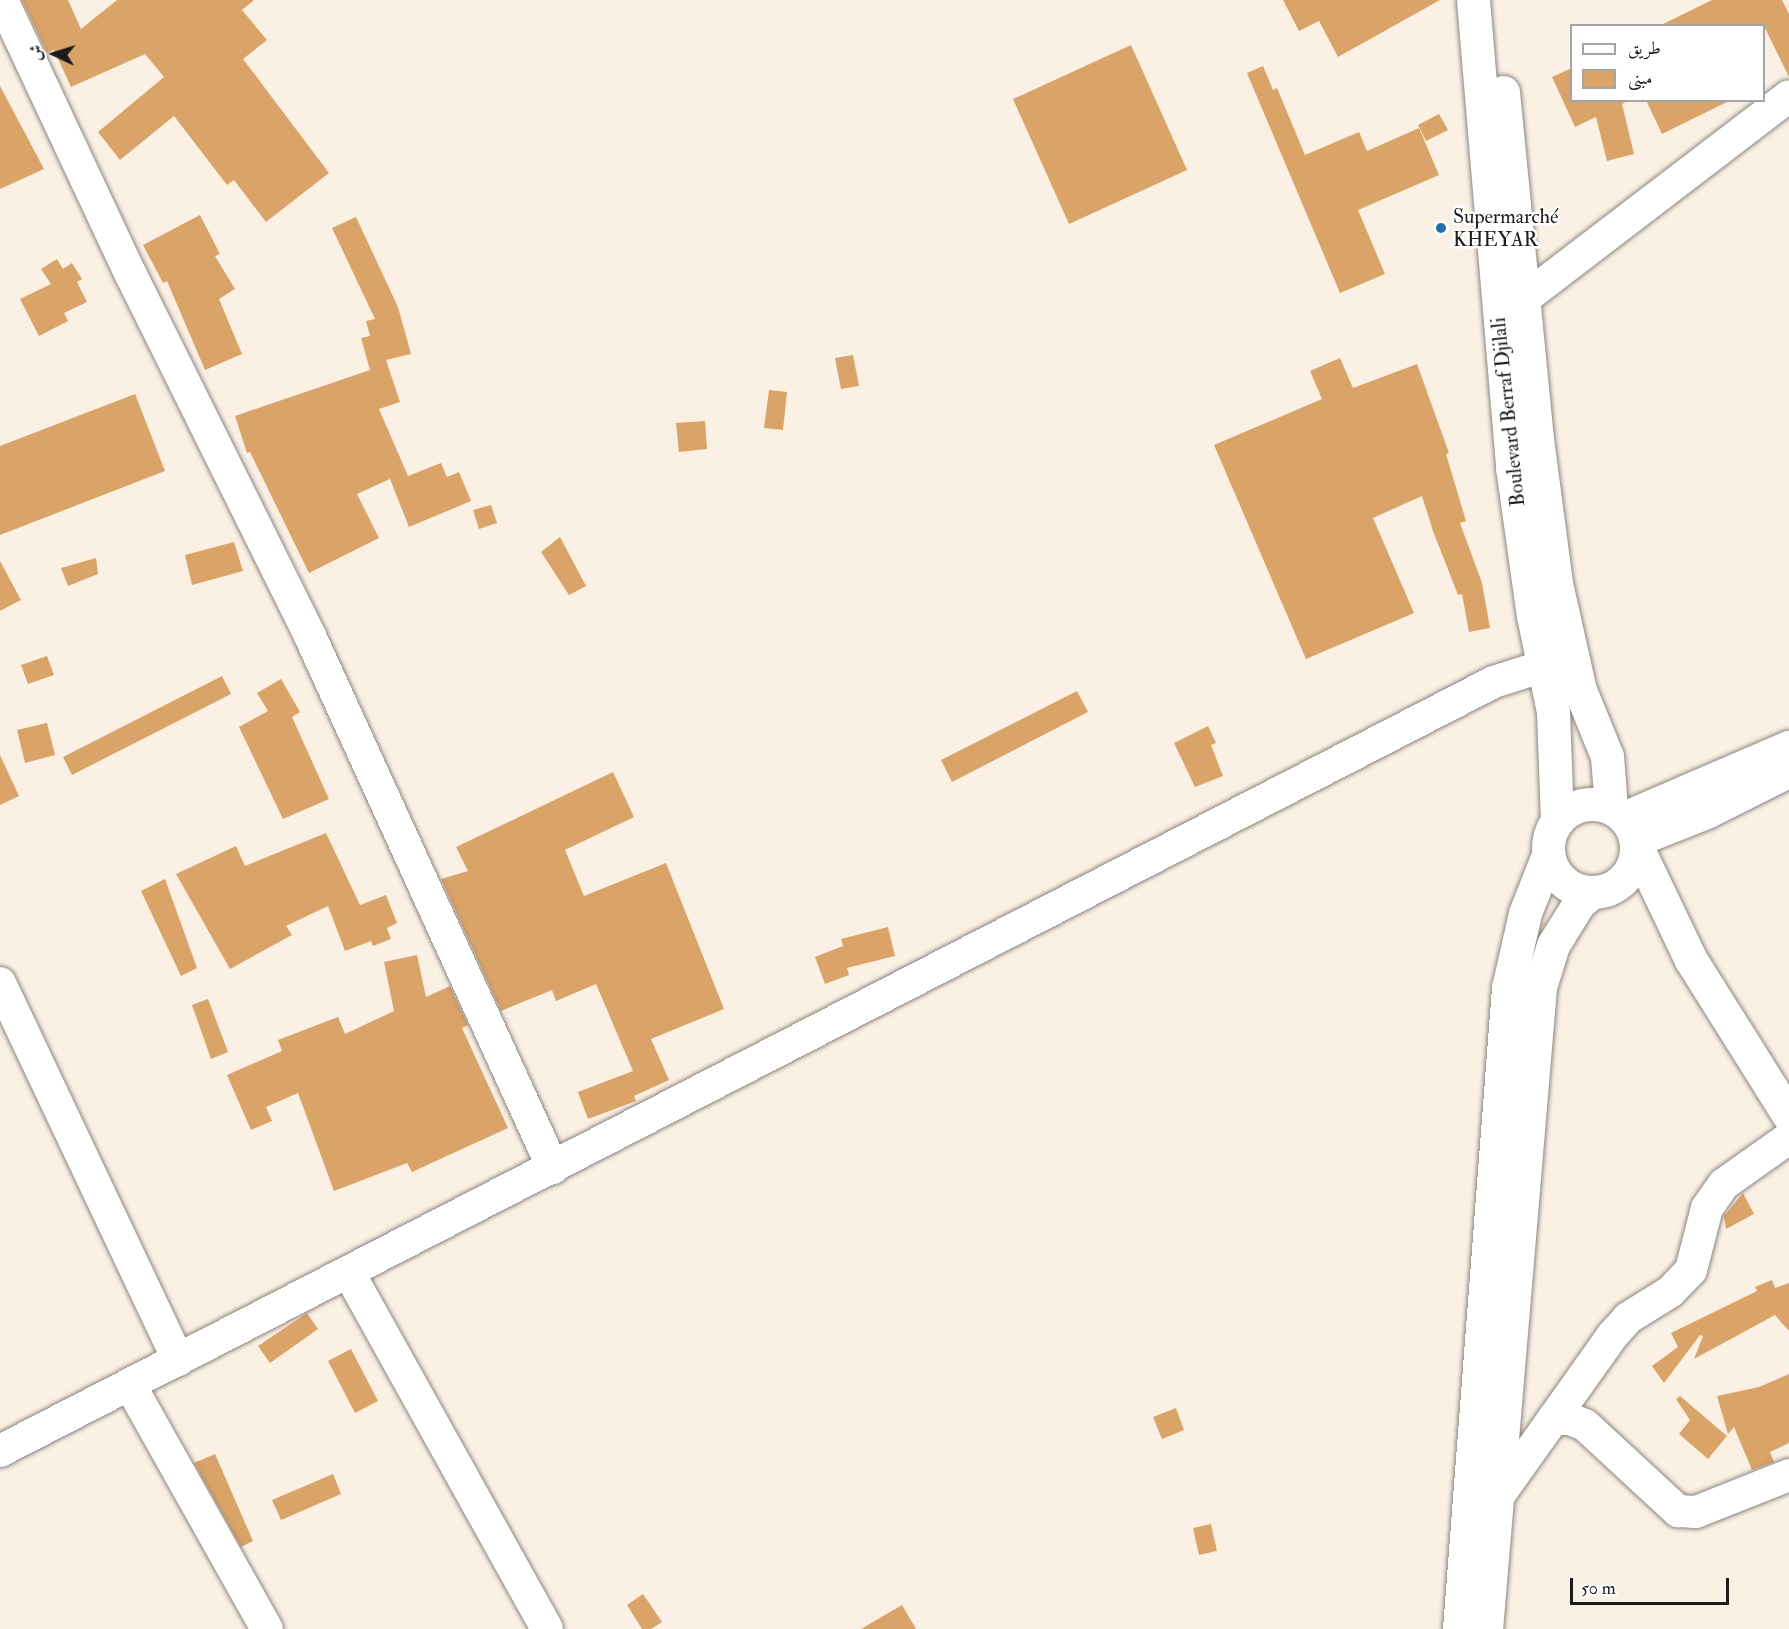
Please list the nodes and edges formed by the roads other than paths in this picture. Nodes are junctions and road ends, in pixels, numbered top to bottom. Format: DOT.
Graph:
graph roads {
  1 [pos="2,0"];
  2 [pos="1473,0"];
  3 [pos="1494,0"];
  4 [pos="1789,96"];
  5 [pos="1525,298"];
  6 [pos="1544,666"];
  7 [pos="1789,747"];
  8 [pos="1789,772"];
  9 [pos="1735,784"];
  10 [pos="1557,821"];
  11 [pos="1627,828"];
  12 [pos="1548,855"];
  13 [pos="1591,893"];
  14 [pos="0,983"];
  15 [pos="1789,1116"];
  16 [pos="1789,1138"];
  17 [pos="553,1168"];
  18 [pos="349,1273"];
  19 [pos="178,1360"];
  20 [pos="130,1385"];
  21 [pos="1553,1419"];
  22 [pos="0,1451"];
  23 [pos="1789,1475"];
  24 [pos="1497,1498"];
  25 [pos="267,1629"];
  26 [pos="547,1629"];
  27 [pos="1459,1629"];
  28 [pos="1486,1629"];
  1 -- 17 [label="street"];
  2 -- 6 [label="highway, Boulevard Berraf Djilali"];
  3 -- 5 [label="highway, Boulevard Berraf Djilali"];
  4 -- 5 [label="street"];
  5 -- 11 [label="highway, Boulevard Berraf Djilali"];
  6 -- 10 [label="highway, Boulevard Berraf Djilali"];
  6 -- 17 [label="street"];
  7 -- 9 [label="street"];
  8 -- 9 [label="street"];
  9 -- 11 [label="street"];
  10 -- 11 [label="highway"];
  10 -- 12 [label="highway"];
  11 -- 13 [label="highway"];
  11 -- 15 [label="highway"];
  12 -- 13 [label="highway"];
  12 -- 27 [label="highway"];
  13 -- 24 [label="highway"];
  14 -- 19 [label="street"];
  16 -- 21 [label="street"];
  17 -- 18 [label="street"];
  18 -- 19 [label="street"];
  18 -- 26 [label="street"];
  19 -- 20 [label="street"];
  20 -- 22 [label="street"];
  20 -- 25 [label="street"];
  21 -- 23 [label="street"];
  21 -- 24 [label="street"];
  24 -- 28 [label="highway"];
}
